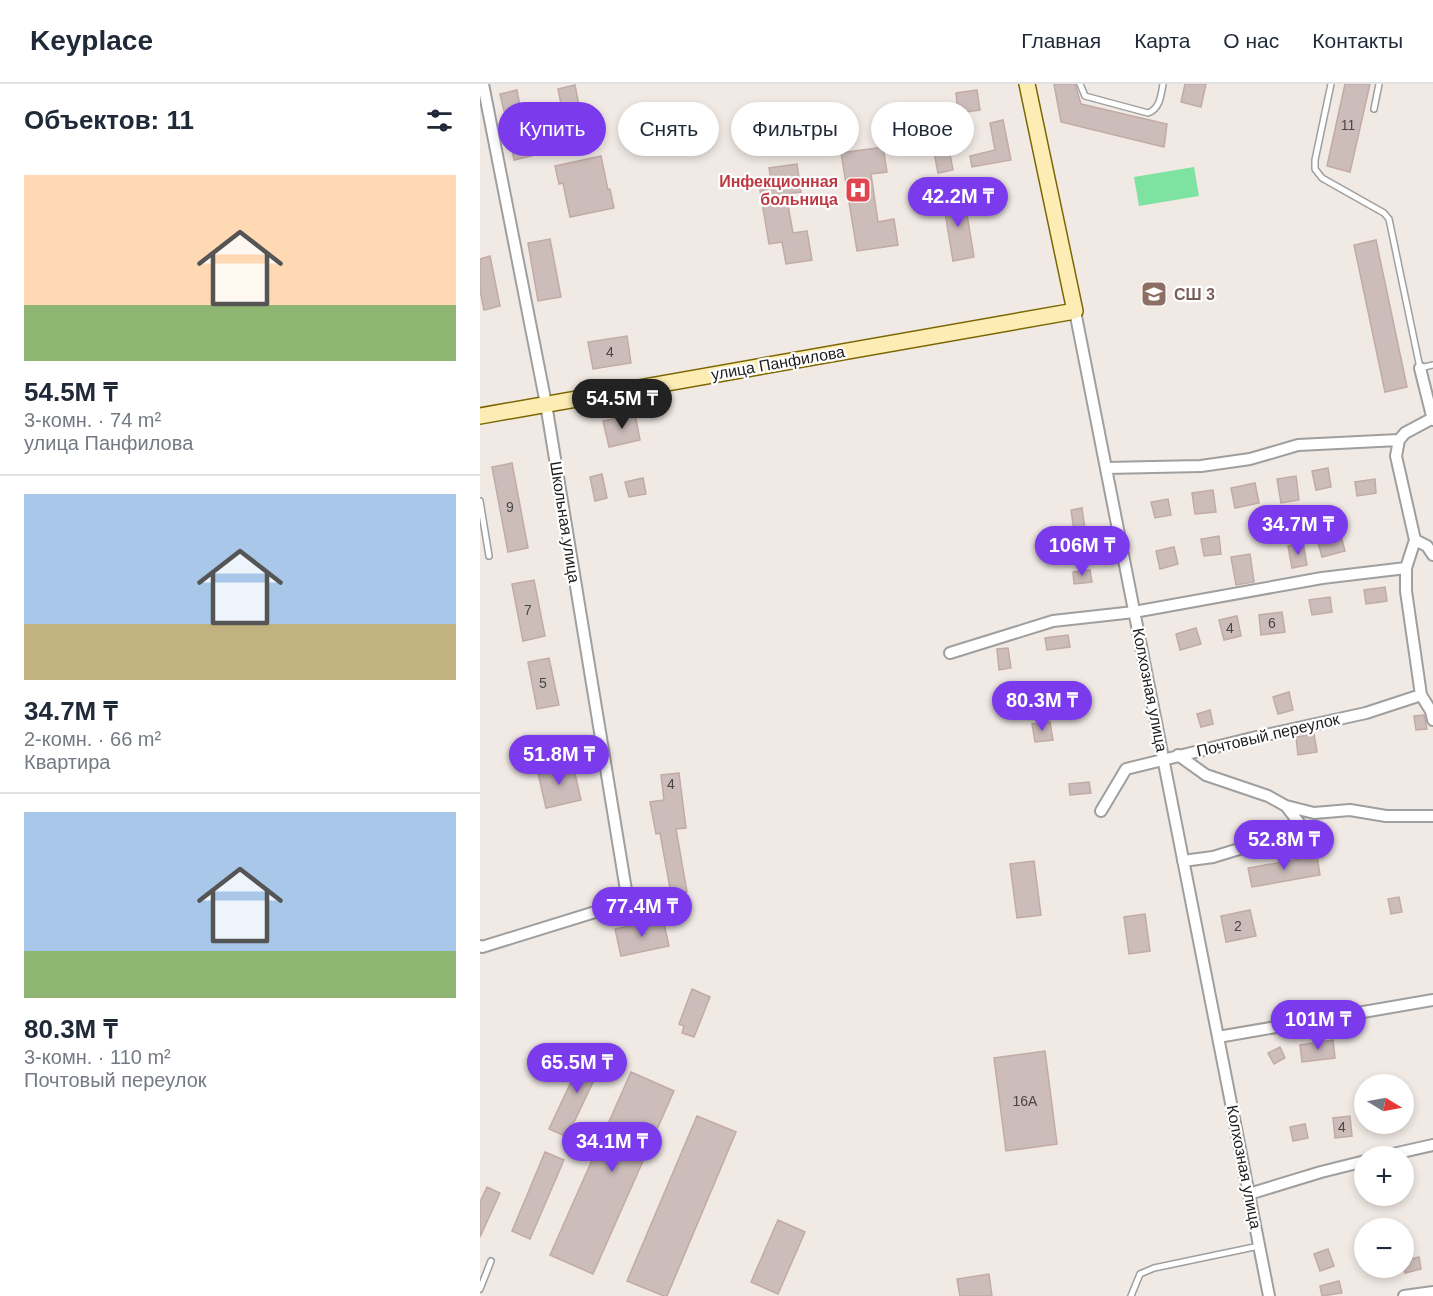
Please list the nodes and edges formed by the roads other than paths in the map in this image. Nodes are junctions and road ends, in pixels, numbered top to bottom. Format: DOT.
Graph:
graph roads {
  1 [pos="483,84"];
  2 [pos="1028,84"];
  3 [pos="1080,84"];
  4 [pos="1163,84"];
  5 [pos="1331,84"];
  6 [pos="1379,84"];
  7 [pos="1374,109"];
  8 [pos="1075,311"];
  9 [pos="1433,365"];
  10 [pos="1420,368"];
  11 [pos="546,404"];
  12 [pos="480,416"];
  13 [pos="1433,419"];
  14 [pos="1399,440"];
  15 [pos="1106,468"];
  16 [pos="480,501"];
  17 [pos="1415,540"];
  18 [pos="1433,555"];
  19 [pos="489,556"];
  20 [pos="1406,568"];
  21 [pos="1134,612"];
  22 [pos="950,653"];
  23 [pos="1421,695"];
  24 [pos="1433,720"];
  25 [pos="1178,755"];
  26 [pos="1163,759"];
  27 [pos="1286,806"];
  28 [pos="1101,811"];
  29 [pos="1433,816"];
  30 [pos="1291,839"];
  31 [pos="1249,846"];
  32 [pos="1184,861"];
  33 [pos="480,946"];
  34 [pos="1433,1000"];
  35 [pos="1218,1037"];
  36 [pos="1433,1145"];
  37 [pos="1414,1149"];
  38 [pos="1354,1164"];
  39 [pos="1249,1194"];
  40 [pos="1259,1246"];
  41 [pos="491,1261"];
  42 [pos="480,1289"];
  43 [pos="1433,1292"];
  44 [pos="1131,1296"];
  45 [pos="1269,1296"];
  46 [pos="1404,1296"];
  1 -- 11 [label="street, Школьная улица"];
  2 -- 8 [label="street, Колхозная улица"];
  3 -- 4 [label="lane"];
  5 -- 10 [label="lane"];
  6 -- 7 [label="lane"];
  8 -- 11 [label="street, улица Панфилова"];
  8 -- 15 [label="street, Колхозная улица"];
  9 -- 10 [label="lane"];
  10 -- 13 [label="street"];
  11 -- 12 [label="street, улица Панфилова"];
  11 -- 33 [label="street, Школьная улица"];
  13 -- 14 [label="street"];
  14 -- 15 [label="street"];
  14 -- 17 [label="street"];
  15 -- 21 [label="street, Колхозная улица"];
  16 -- 19 [label="lane"];
  17 -- 18 [label="street"];
  17 -- 20 [label="street"];
  20 -- 21 [label="street"];
  20 -- 23 [label="street"];
  21 -- 22 [label="street"];
  21 -- 26 [label="street, Колхозная улица"];
  23 -- 24 [label="street"];
  23 -- 25 [label="street, Почтовый переулок"];
  25 -- 26 [label="street, Почтовый переулок"];
  25 -- 27 [label="street"];
  26 -- 28 [label="street, Почтовый переулок"];
  26 -- 32 [label="street, Колхозная улица"];
  27 -- 29 [label="street"];
  27 -- 30 [label="street"];
  31 -- 32 [label="street"];
  32 -- 35 [label="street, Колхозная улица"];
  34 -- 35 [label="street"];
  35 -- 39 [label="street, Колхозная улица"];
  36 -- 37 [label="street"];
  38 -- 39 [label="street"];
  39 -- 40 [label="street, Колхозная улица"];
  40 -- 44 [label="lane"];
  40 -- 45 [label="street, Колхозная улица"];
  41 -- 42 [label="lane"];
  43 -- 46 [label="street"];
}
